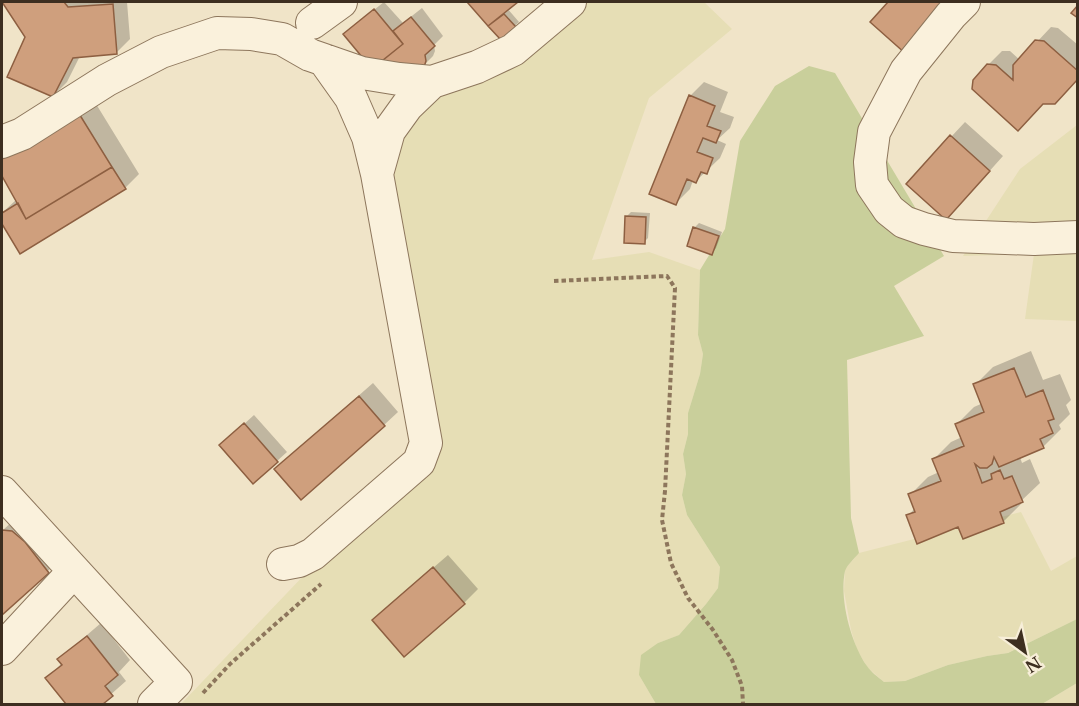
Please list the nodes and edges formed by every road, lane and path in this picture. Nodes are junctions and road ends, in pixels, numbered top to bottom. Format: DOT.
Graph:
graph roads {
  1 [pos="341,2"];
  2 [pos="570,2"];
  3 [pos="964,2"];
  4 [pos="312,23"];
  5 [pos="324,60"];
  6 [pos="432,82"];
  7 [pos="2,142"];
  8 [pos="377,174"];
  9 [pos="1077,237"];
  10 [pos="554,281"];
  11 [pos="2,492"];
  12 [pos="283,564"];
  13 [pos="74,571"];
  14 [pos="2,649"];
  15 [pos="154,705"];
  16 [pos="743,705"];
  1 -- 4 [label="street"];
  2 -- 6 [label="street"];
  3 -- 9 [label="street"];
  5 -- 6 [label="street"];
  5 -- 7 [label="street"];
  5 -- 8 [label="street"];
  6 -- 8 [label="street"];
  8 -- 12 [label="street"];
  10 -- 16 [label="path"];
  11 -- 13 [label="street"];
  13 -- 14 [label="street"];
  13 -- 15 [label="street"];
}
